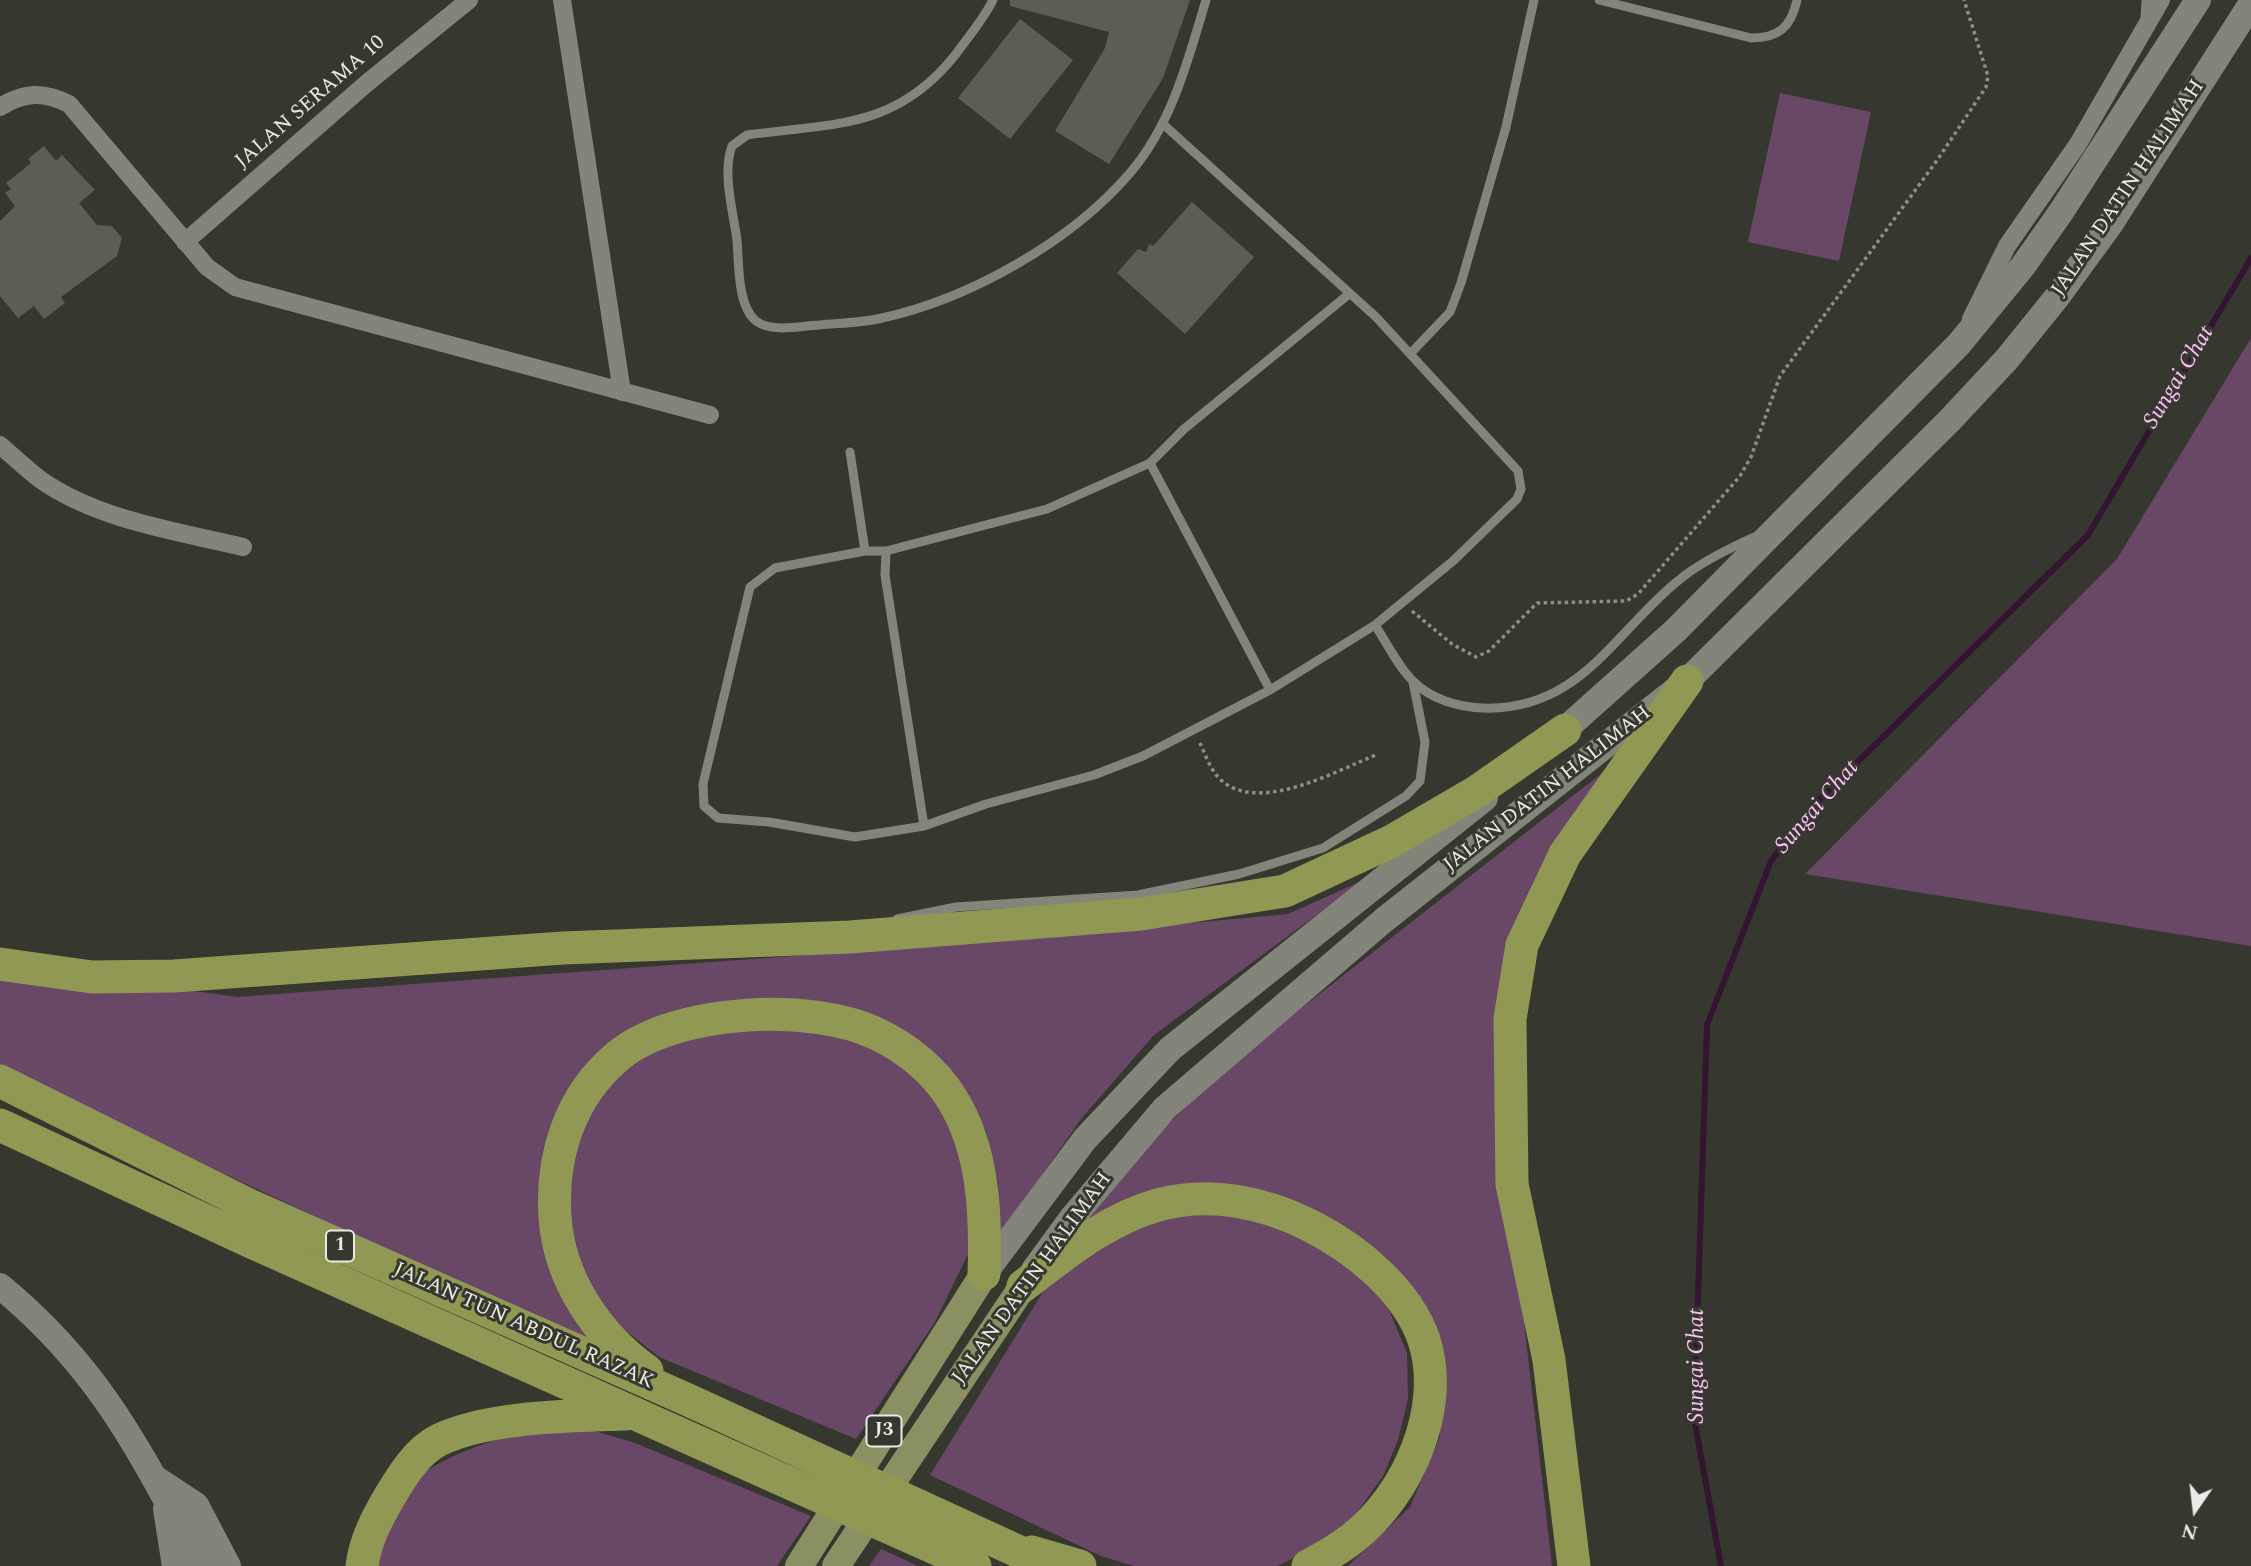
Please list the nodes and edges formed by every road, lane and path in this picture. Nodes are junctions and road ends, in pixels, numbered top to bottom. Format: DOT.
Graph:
graph roads {
  1 [pos="469,0"];
  2 [pos="562,0"];
  3 [pos="993,0"];
  4 [pos="1206,0"];
  5 [pos="1534,0"];
  6 [pos="1599,0"];
  7 [pos="1797,0"];
  8 [pos="1964,0"];
  9 [pos="2146,0"];
  10 [pos="2161,0"];
  11 [pos="2199,0"];
  12 [pos="2251,4"];
  13 [pos="2144,29"];
  14 [pos="0,107"];
  15 [pos="1163,124"];
  16 [pos="186,242"];
  17 [pos="1349,294"];
  18 [pos="1959,344"];
  19 [pos="1409,354"];
  20 [pos="622,392"];
  21 [pos="710,415"];
  22 [pos="0,445"];
  23 [pos="850,452"];
  24 [pos="1150,463"];
  25 [pos="1783,524"];
  26 [pos="243,547"];
  27 [pos="865,551"];
  28 [pos="886,551"];
  29 [pos="1403,603"];
  30 [pos="1375,625"];
  31 [pos="1687,681"];
  32 [pos="1413,682"];
  33 [pos="1270,690"];
  34 [pos="1565,730"];
  35 [pos="1194,732"];
  36 [pos="1377,755"];
  37 [pos="924,826"];
  38 [pos="850,937"];
  39 [pos="0,964"];
  40 [pos="0,1081"];
  41 [pos="0,1125"];
  42 [pos="976,1285"];
  43 [pos="0,1286"];
  44 [pos="1014,1298"];
  45 [pos="686,1399"];
  46 [pos="632,1414"];
  47 [pos="161,1488"];
  48 [pos="1009,1545"];
  49 [pos="967,1563"];
  50 [pos="175,1566"];
  51 [pos="202,1566"];
  52 [pos="228,1566"];
  53 [pos="362,1566"];
  54 [pos="799,1566"];
  55 [pos="836,1566"];
  56 [pos="1050,1566"];
  57 [pos="1080,1566"];
  58 [pos="1308,1566"];
  59 [pos="1574,1566"];
  1 -- 16 [label="street, JALAN SERAMA 10"];
  2 -- 20 [label="street"];
  3 -- 15 [label="lane"];
  4 -- 15 [label="lane"];
  5 -- 19 [label="lane"];
  6 -- 7 [label="lane"];
  8 -- 29 [label="path"];
  9 -- 13 [label="lane"];
  10 -- 13 [label="street"];
  11 -- 18 [label="main road, JALAN DATIN HALIMAH / J3"];
  12 -- 31 [label="main road, JALAN DATIN HALIMAH / J3"];
  13 -- 18 [label="street"];
  14 -- 16 [label="street"];
  15 -- 17 [label="lane"];
  16 -- 20 [label="street"];
  17 -- 19 [label="lane"];
  17 -- 24 [label="lane"];
  18 -- 25 [label="main road, JALAN DATIN HALIMAH / J3"];
  19 -- 29 [label="lane"];
  20 -- 21 [label="street"];
  22 -- 26 [label="street"];
  23 -- 27 [label="lane"];
  24 -- 28 [label="lane"];
  24 -- 33 [label="lane"];
  25 -- 32 [label="lane"];
  25 -- 34 [label="main road, JALAN DATIN HALIMAH / J3"];
  27 -- 28 [label="lane"];
  27 -- 37 [label="lane"];
  28 -- 37 [label="lane"];
  29 -- 30 [label="lane"];
  30 -- 32 [label="lane"];
  30 -- 33 [label="lane"];
  31 -- 44 [label="main road, JALAN DATIN HALIMAH / J3"];
  31 -- 59 [label="highway"];
  32 -- 38 [label="lane"];
  33 -- 35 [label="lane"];
  34 -- 38 [label="highway"];
  34 -- 42 [label="main road, JALAN DATIN HALIMAH / J3"];
  35 -- 36 [label="path"];
  35 -- 37 [label="lane"];
  38 -- 39 [label="highway"];
  40 -- 45 [label="highway, JALAN TUN ABDUL RAZAK / 1"];
  41 -- 46 [label="highway, JALAN TUN ABDUL RAZAK / 1"];
  42 -- 45 [label="highway"];
  42 -- 54 [label="main road, JALAN DATIN HALIMAH / J3"];
  43 -- 47 [label="main road"];
  44 -- 55 [label="main road, JALAN DATIN HALIMAH / J3"];
  44 -- 58 [label="highway"];
  45 -- 48 [label="highway, JALAN TUN ABDUL RAZAK / 1"];
  46 -- 49 [label="highway, JALAN TUN ABDUL RAZAK / 1"];
  46 -- 53 [label="highway"];
  47 -- 50 [label="main road"];
  47 -- 51 [label="main road"];
  47 -- 52 [label="main road"];
  48 -- 56 [label="highway, JALAN TUN ABDUL RAZAK / 1"];
  48 -- 57 [label="highway"];
}
